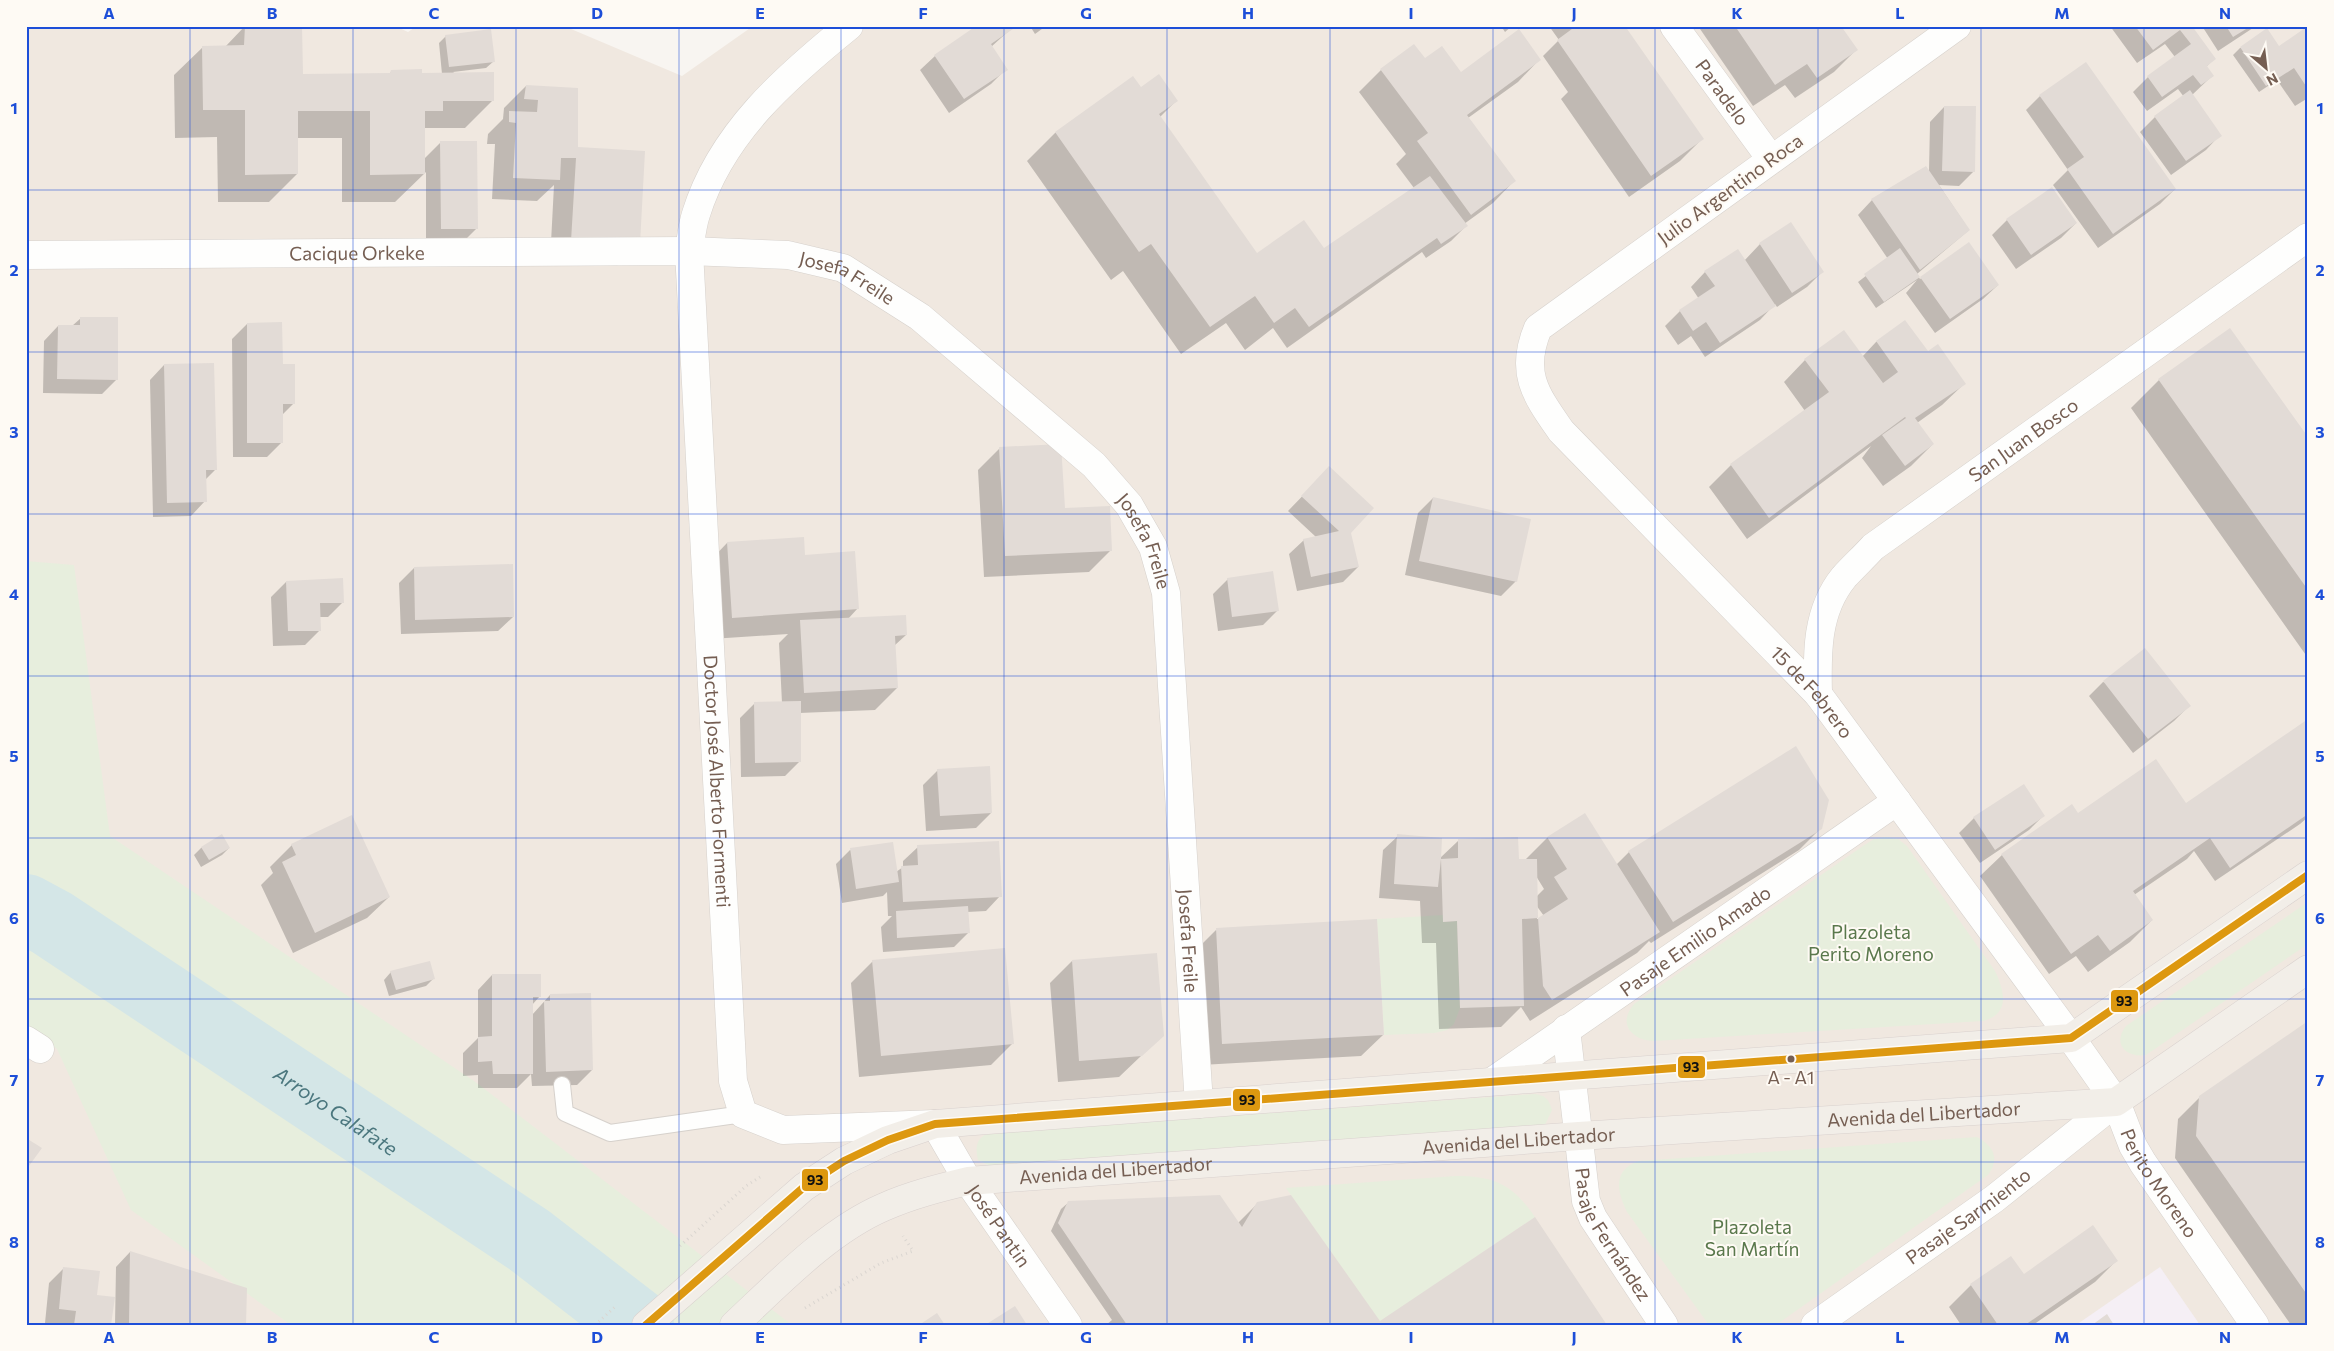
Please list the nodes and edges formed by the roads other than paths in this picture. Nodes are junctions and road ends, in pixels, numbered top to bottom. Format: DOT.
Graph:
graph roads {
  1 [pos="849,26"];
  2 [pos="1674,26"];
  3 [pos="1957,26"];
  4 [pos="1771,159"];
  5 [pos="2308,237"];
  6 [pos="689,252"];
  7 [pos="26,255"];
  8 [pos="1530,370"];
  9 [pos="1818,694"];
  10 [pos="1897,801"];
  11 [pos="2308,874"];
  12 [pos="2308,969"];
  13 [pos="1566,1030"];
  14 [pos="2071,1038"];
  15 [pos="1571,1075"];
  16 [pos="1493,1081"];
  17 [pos="562,1084"];
  18 [pos="2116,1102"];
  19 [pos="1199,1104"];
  20 [pos="743,1114"];
  21 [pos="935,1124"];
  22 [pos="1579,1136"];
  23 [pos="968,1181"];
  24 [pos="646,1325"];
  25 [pos="734,1325"];
  26 [pos="1068,1325"];
  27 [pos="1664,1325"];
  28 [pos="1815,1325"];
  29 [pos="2255,1325"];
  1 -- 6 [label="street, Doctor José Alberto Formenti"];
  2 -- 4 [label="street, Paradelo"];
  3 -- 4 [label="street, Julio Argentino Roca"];
  4 -- 8 [label="street, Julio Argentino Roca"];
  5 -- 9 [label="street, San Juan Bosco"];
  6 -- 7 [label="street, Cacique Orkeke"];
  6 -- 19 [label="street, Josefa Freile"];
  6 -- 20 [label="street, Doctor José Alberto Formenti"];
  8 -- 9 [label="street, 15 de Febrero"];
  9 -- 10 [label="street, 15 de Febrero"];
  10 -- 13 [label="street, Pasaje Emilio Amado"];
  10 -- 14 [label="street, 15 de Febrero"];
  11 -- 14 [label="main road"];
  12 -- 18 [label="main road"];
  13 -- 15 [label="street, Pasaje Fernández"];
  13 -- 16 [label="street, Pasaje Emilio Amado"];
  14 -- 15 [label="main road"];
  14 -- 18 [label="street, Perito Moreno"];
  15 -- 16 [label="main road"];
  15 -- 22 [label="street, Pasaje Fernández"];
  16 -- 19 [label="main road"];
  17 -- 20 [label="lane"];
  18 -- 22 [label="main road, Avenida del Libertador"];
  18 -- 28 [label="street, Pasaje Sarmiento"];
  18 -- 29 [label="street, Perito Moreno"];
  19 -- 21 [label="main road"];
  20 -- 21 [label="street"];
  21 -- 23 [label="street, José Pantin"];
  21 -- 24 [label="main road"];
  22 -- 23 [label="main road, Avenida del Libertador"];
  22 -- 27 [label="street, Pasaje Fernández"];
  23 -- 25 [label="main road, Avenida del Libertador"];
  23 -- 26 [label="street, José Pantin"];
}
